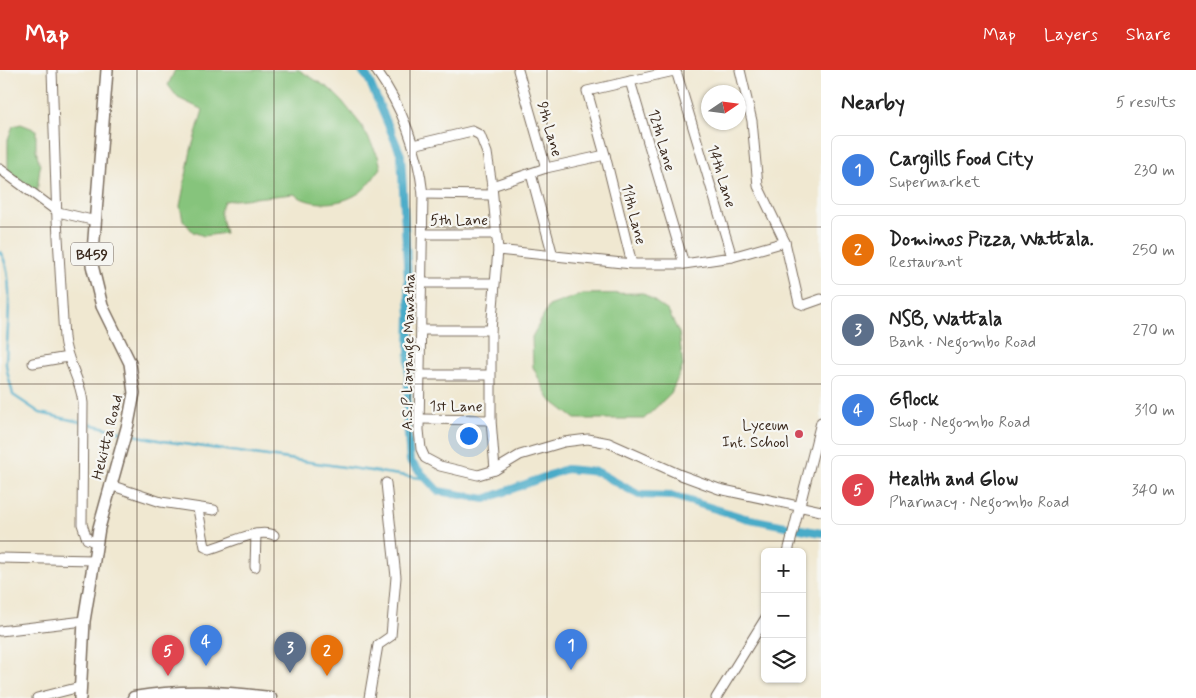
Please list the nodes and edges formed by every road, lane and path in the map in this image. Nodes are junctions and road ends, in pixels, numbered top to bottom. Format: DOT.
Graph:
graph roads {
  1 [pos="52,70"];
  2 [pos="107,70"];
  3 [pos="377,70"];
  4 [pos="518,70"];
  5 [pos="740,70"];
  6 [pos="630,80"];
  7 [pos="413,145"];
  8 [pos="605,155"];
  9 [pos="546,168"];
  10 [pos="0,169"];
  11 [pos="531,174"];
  12 [pos="492,191"];
  13 [pos="423,194"];
  14 [pos="58,212"];
  15 [pos="96,221"];
  16 [pos="422,234"];
  17 [pos="496,234"];
  18 [pos="785,242"];
  19 [pos="498,250"];
  20 [pos="553,256"];
  21 [pos="732,257"];
  22 [pos="632,264"];
  23 [pos="684,264"];
  24 [pos="422,283"];
  25 [pos="494,283"];
  26 [pos="821,299"];
  27 [pos="421,330"];
  28 [pos="491,330"];
  29 [pos="68,357"];
  30 [pos="34,363"];
  31 [pos="420,375"];
  32 [pos="490,375"];
  33 [pos="420,419"];
  34 [pos="491,420"];
  35 [pos="821,422"];
  36 [pos="495,470"];
  37 [pos="386,483"];
  38 [pos="110,485"];
  39 [pos="198,509"];
  40 [pos="799,509"];
  41 [pos="214,510"];
  42 [pos="821,511"];
  43 [pos="256,534"];
  44 [pos="274,535"];
  45 [pos="97,544"];
  46 [pos="790,548"];
  47 [pos="0,558"];
  48 [pos="94,560"];
  49 [pos="255,567"];
  50 [pos="84,621"];
  51 [pos="761,625"];
  52 [pos="0,631"];
  53 [pos="80,692"];
  54 [pos="167,695"];
  55 [pos="256,697"];
  56 [pos="37,698"];
  57 [pos="134,698"];
  58 [pos="270,698"];
  59 [pos="369,698"];
  60 [pos="716,698"];
  1 -- 14 [label="street"];
  2 -- 15 [label="main road, Hekitta Road / B459"];
  3 -- 7 [label="street, A.S.P Liayange Mawatha"];
  4 -- 9 [label="street, 9th Lane"];
  5 -- 18 [label="street"];
  6 -- 8 [label="street"];
  6 -- 21 [label="street, 14th Lane"];
  6 -- 23 [label="street, 12th Lane"];
  7 -- 12 [label="street"];
  7 -- 13 [label="street, A.S.P Liayange Mawatha"];
  8 -- 9 [label="street"];
  8 -- 22 [label="street, 11th Lane"];
  9 -- 11 [label="street"];
  10 -- 14 [label="street"];
  11 -- 12 [label="street"];
  11 -- 20 [label="street"];
  12 -- 13 [label="street"];
  12 -- 17 [label="street"];
  13 -- 16 [label="street, A.S.P Liayange Mawatha"];
  14 -- 15 [label="street"];
  14 -- 29 [label="street"];
  15 -- 38 [label="main road, Hekitta Road / B459"];
  16 -- 17 [label="street, 5th Lane"];
  16 -- 24 [label="street, A.S.P Liayange Mawatha"];
  17 -- 19 [label="street"];
  18 -- 21 [label="street"];
  18 -- 26 [label="street"];
  19 -- 20 [label="street, 11th Lane"];
  19 -- 25 [label="street"];
  20 -- 22 [label="street, 11th Lane"];
  21 -- 23 [label="street"];
  22 -- 23 [label="street"];
  24 -- 25 [label="street"];
  24 -- 27 [label="street, A.S.P Liayange Mawatha"];
  25 -- 28 [label="street"];
  27 -- 28 [label="street"];
  27 -- 31 [label="street, A.S.P Liayange Mawatha"];
  28 -- 32 [label="street"];
  29 -- 30 [label="street"];
  29 -- 45 [label="street"];
  31 -- 32 [label="street"];
  31 -- 33 [label="street, A.S.P Liayange Mawatha"];
  32 -- 34 [label="street"];
  33 -- 34 [label="street, 1st Lane"];
  33 -- 36 [label="street, A.S.P Liayange Mawatha"];
  34 -- 36 [label="street"];
  35 -- 40 [label="street"];
  36 -- 40 [label="street, A.S.P Liayange Mawatha"];
  37 -- 59 [label="street"];
  38 -- 39 [label="street"];
  38 -- 45 [label="main road, Hekitta Road / B459"];
  39 -- 41 [label="street"];
  39 -- 43 [label="street"];
  40 -- 42 [label="street, A.S.P Liayange Mawatha"];
  40 -- 46 [label="street"];
  43 -- 44 [label="street"];
  43 -- 49 [label="street"];
  45 -- 48 [label="main road, Hekitta Road / B459"];
  47 -- 48 [label="street"];
  48 -- 50 [label="main road, Hekitta Road / B459"];
  50 -- 52 [label="street"];
  50 -- 53 [label="main road, Hekitta Road / B459"];
  51 -- 60 [label="street"];
  53 -- 56 [label="street"];
  54 -- 55 [label="highway"];
  54 -- 57 [label="highway"];
  55 -- 58 [label="highway"];
}
